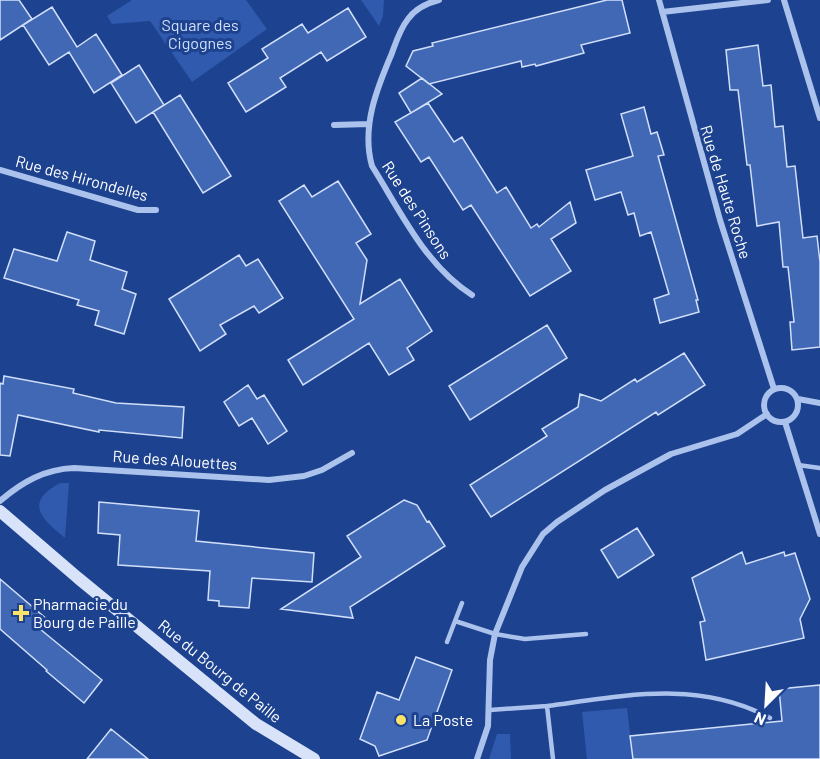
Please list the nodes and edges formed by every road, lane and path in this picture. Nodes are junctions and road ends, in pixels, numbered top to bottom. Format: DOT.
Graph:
graph roads {
  1 [pos="439,0"];
  2 [pos="659,0"];
  3 [pos="768,0"];
  4 [pos="784,0"];
  5 [pos="662,12"];
  6 [pos="820,118"];
  7 [pos="369,124"];
  8 [pos="334,125"];
  9 [pos="0,170"];
  10 [pos="156,210"];
  11 [pos="472,294"];
  12 [pos="774,389"];
  13 [pos="798,399"];
  14 [pos="820,403"];
  15 [pos="767,414"];
  16 [pos="785,422"];
  17 [pos="352,453"];
  18 [pos="798,465"];
  19 [pos="820,468"];
  20 [pos="0,501"];
  21 [pos="0,511"];
  22 [pos="820,534"];
  23 [pos="462,603"];
  24 [pos="455,621"];
  25 [pos="495,634"];
  26 [pos="586,634"];
  27 [pos="447,642"];
  28 [pos="547,706"];
  29 [pos="490,710"];
  30 [pos="770,718"];
  31 [pos="315,759"];
  32 [pos="477,759"];
  33 [pos="553,759"];
  1 -- 7 [label="street, Rue des Pinsons"];
  2 -- 5 [label="street, Rue de Haute Roche"];
  3 -- 5 [label="street"];
  4 -- 6 [label="street"];
  5 -- 12 [label="street, Rue de Haute Roche"];
  7 -- 8 [label="street"];
  7 -- 11 [label="street, Rue des Pinsons"];
  9 -- 10 [label="street, Rue des Hirondelles"];
  12 -- 13 [label="street"];
  12 -- 15 [label="street"];
  13 -- 14 [label="street"];
  13 -- 16 [label="street"];
  15 -- 16 [label="street"];
  15 -- 25 [label="street"];
  16 -- 18 [label="street"];
  17 -- 20 [label="street, Rue des Alouettes"];
  18 -- 19 [label="lane"];
  18 -- 22 [label="street"];
  21 -- 31 [label="street, Rue du Bourg de Paille"];
  23 -- 24 [label="lane"];
  24 -- 25 [label="lane"];
  24 -- 27 [label="lane"];
  25 -- 26 [label="lane"];
  25 -- 29 [label="street"];
  28 -- 29 [label="lane"];
  28 -- 30 [label="lane"];
  28 -- 33 [label="lane"];
  29 -- 32 [label="street"];
}
